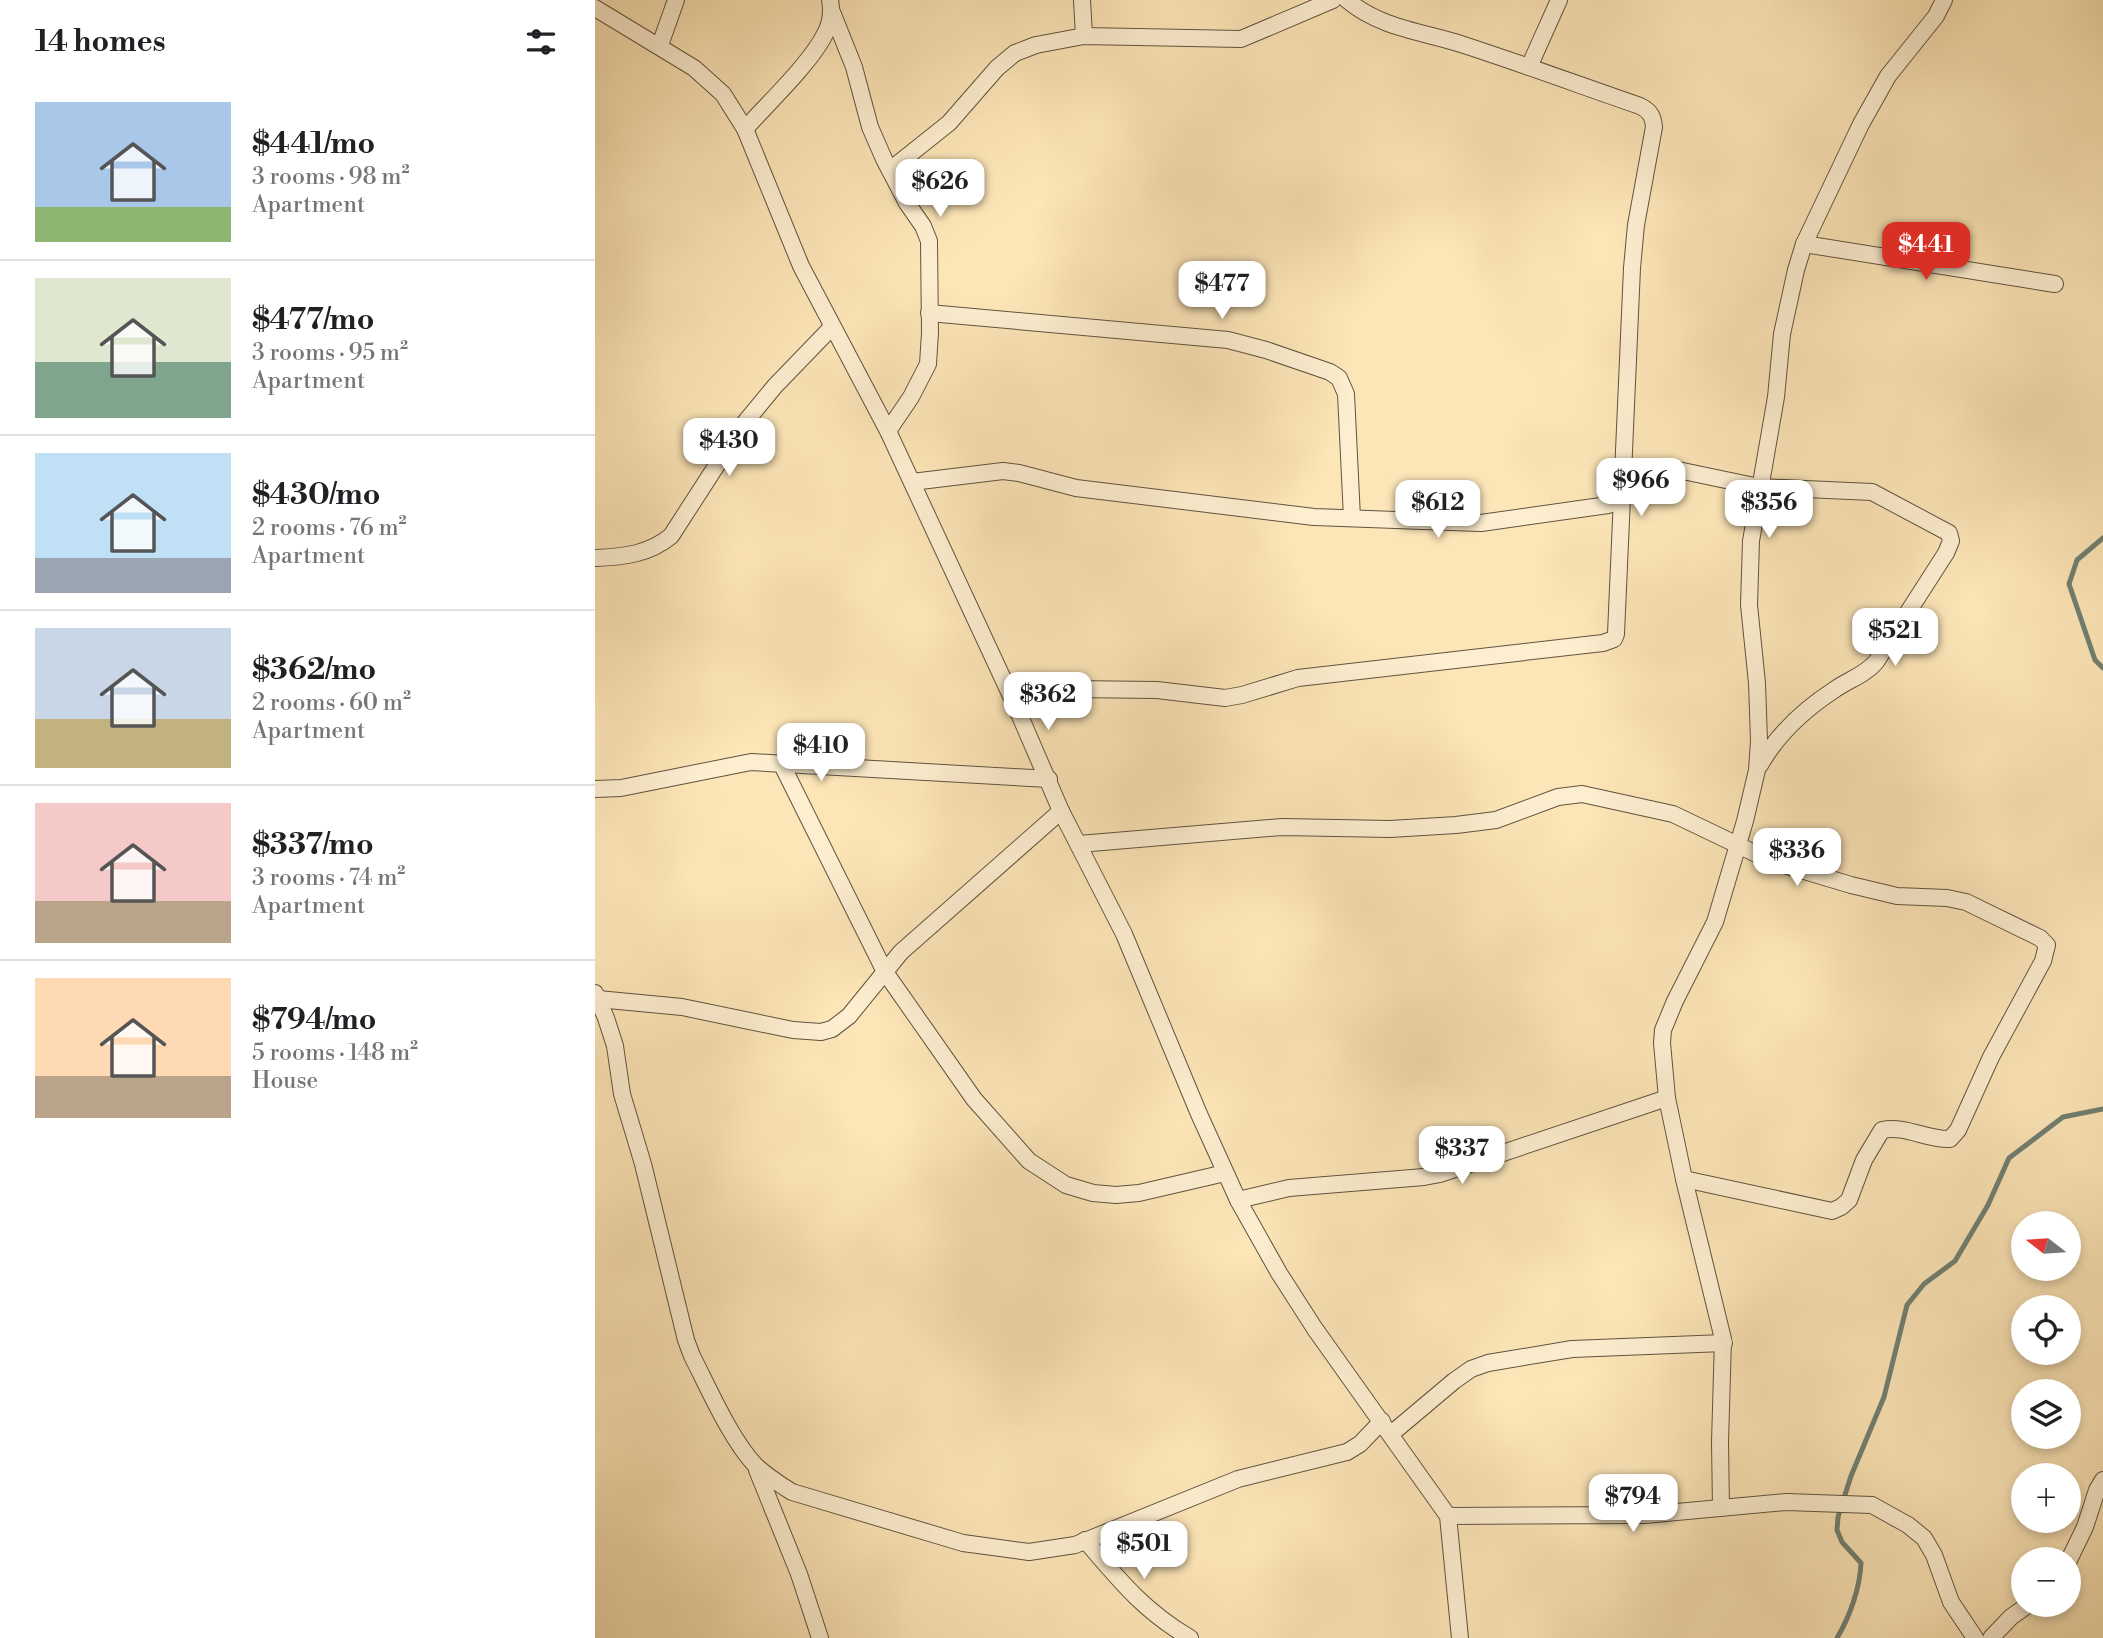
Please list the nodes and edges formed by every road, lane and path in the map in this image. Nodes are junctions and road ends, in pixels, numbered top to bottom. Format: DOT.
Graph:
graph roads {
  1 [pos="676,0"];
  2 [pos="1082,0"];
  3 [pos="1333,0"];
  4 [pos="1347,0"];
  5 [pos="1559,0"];
  6 [pos="1944,0"];
  7 [pos="831,6"];
  8 [pos="595,8"];
  9 [pos="1084,36"];
  10 [pos="660,45"];
  11 [pos="1529,67"];
  12 [pos="745,129"];
  13 [pos="890,170"];
  14 [pos="1804,244"];
  15 [pos="2055,284"];
  16 [pos="929,313"];
  17 [pos="832,327"];
  18 [pos="888,431"];
  19 [pos="912,482"];
  20 [pos="1759,487"];
  21 [pos="1624,497"];
  22 [pos="1352,518"];
  23 [pos="595,558"];
  24 [pos="1017,709"];
  25 [pos="781,763"];
  26 [pos="1757,770"];
  27 [pos="1049,779"];
  28 [pos="595,789"];
  29 [pos="1061,811"];
  30 [pos="1079,844"];
  31 [pos="1738,846"];
  32 [pos="884,972"];
  33 [pos="597,996"];
  34 [pos="1667,1098"];
  35 [pos="1225,1173"];
  36 [pos="1684,1180"];
  37 [pos="1238,1200"];
  38 [pos="1724,1343"];
  39 [pos="1387,1428"];
  40 [pos="755,1465"];
  41 [pos="2103,1480"];
  42 [pos="1721,1508"];
  43 [pos="1448,1516"];
  44 [pos="1085,1540"];
  45 [pos="2075,1547"];
  46 [pos="2011,1617"];
  47 [pos="820,1638"];
  48 [pos="1190,1638"];
  49 [pos="1459,1638"];
  50 [pos="1975,1638"];
  51 [pos="1991,1638"];
  1 -- 10 [label="street"];
  2 -- 9 [label="street"];
  3 -- 9 [label="street"];
  4 -- 11 [label="street"];
  5 -- 11 [label="street"];
  6 -- 14 [label="street"];
  7 -- 12 [label="street"];
  7 -- 13 [label="street"];
  8 -- 10 [label="street"];
  9 -- 13 [label="street"];
  10 -- 12 [label="street"];
  11 -- 21 [label="street"];
  12 -- 17 [label="street"];
  13 -- 16 [label="street"];
  14 -- 15 [label="street"];
  14 -- 20 [label="street"];
  16 -- 18 [label="street"];
  16 -- 22 [label="street"];
  17 -- 18 [label="street"];
  17 -- 23 [label="street"];
  18 -- 19 [label="street"];
  19 -- 22 [label="street"];
  19 -- 24 [label="street"];
  20 -- 21 [label="street"];
  20 -- 26 [label="street"];
  20 -- 26 [label="street"];
  21 -- 22 [label="street"];
  21 -- 24 [label="street"];
  24 -- 27 [label="street"];
  25 -- 27 [label="street"];
  25 -- 28 [label="street"];
  25 -- 32 [label="street"];
  26 -- 31 [label="street"];
  27 -- 29 [label="street"];
  29 -- 30 [label="street"];
  29 -- 32 [label="street"];
  30 -- 31 [label="street"];
  30 -- 35 [label="street"];
  31 -- 34 [label="street"];
  31 -- 36 [label="street"];
  32 -- 33 [label="street"];
  32 -- 35 [label="street"];
  33 -- 40 [label="street"];
  34 -- 36 [label="street"];
  34 -- 37 [label="street"];
  35 -- 37 [label="street"];
  36 -- 38 [label="street"];
  37 -- 39 [label="street"];
  38 -- 39 [label="street"];
  38 -- 42 [label="street"];
  39 -- 43 [label="street"];
  39 -- 44 [label="street"];
  40 -- 44 [label="street"];
  40 -- 47 [label="street"];
  41 -- 45 [label="street"];
  42 -- 43 [label="street"];
  42 -- 50 [label="street"];
  43 -- 49 [label="street"];
  44 -- 48 [label="street"];
  46 -- 51 [label="street"];
}
